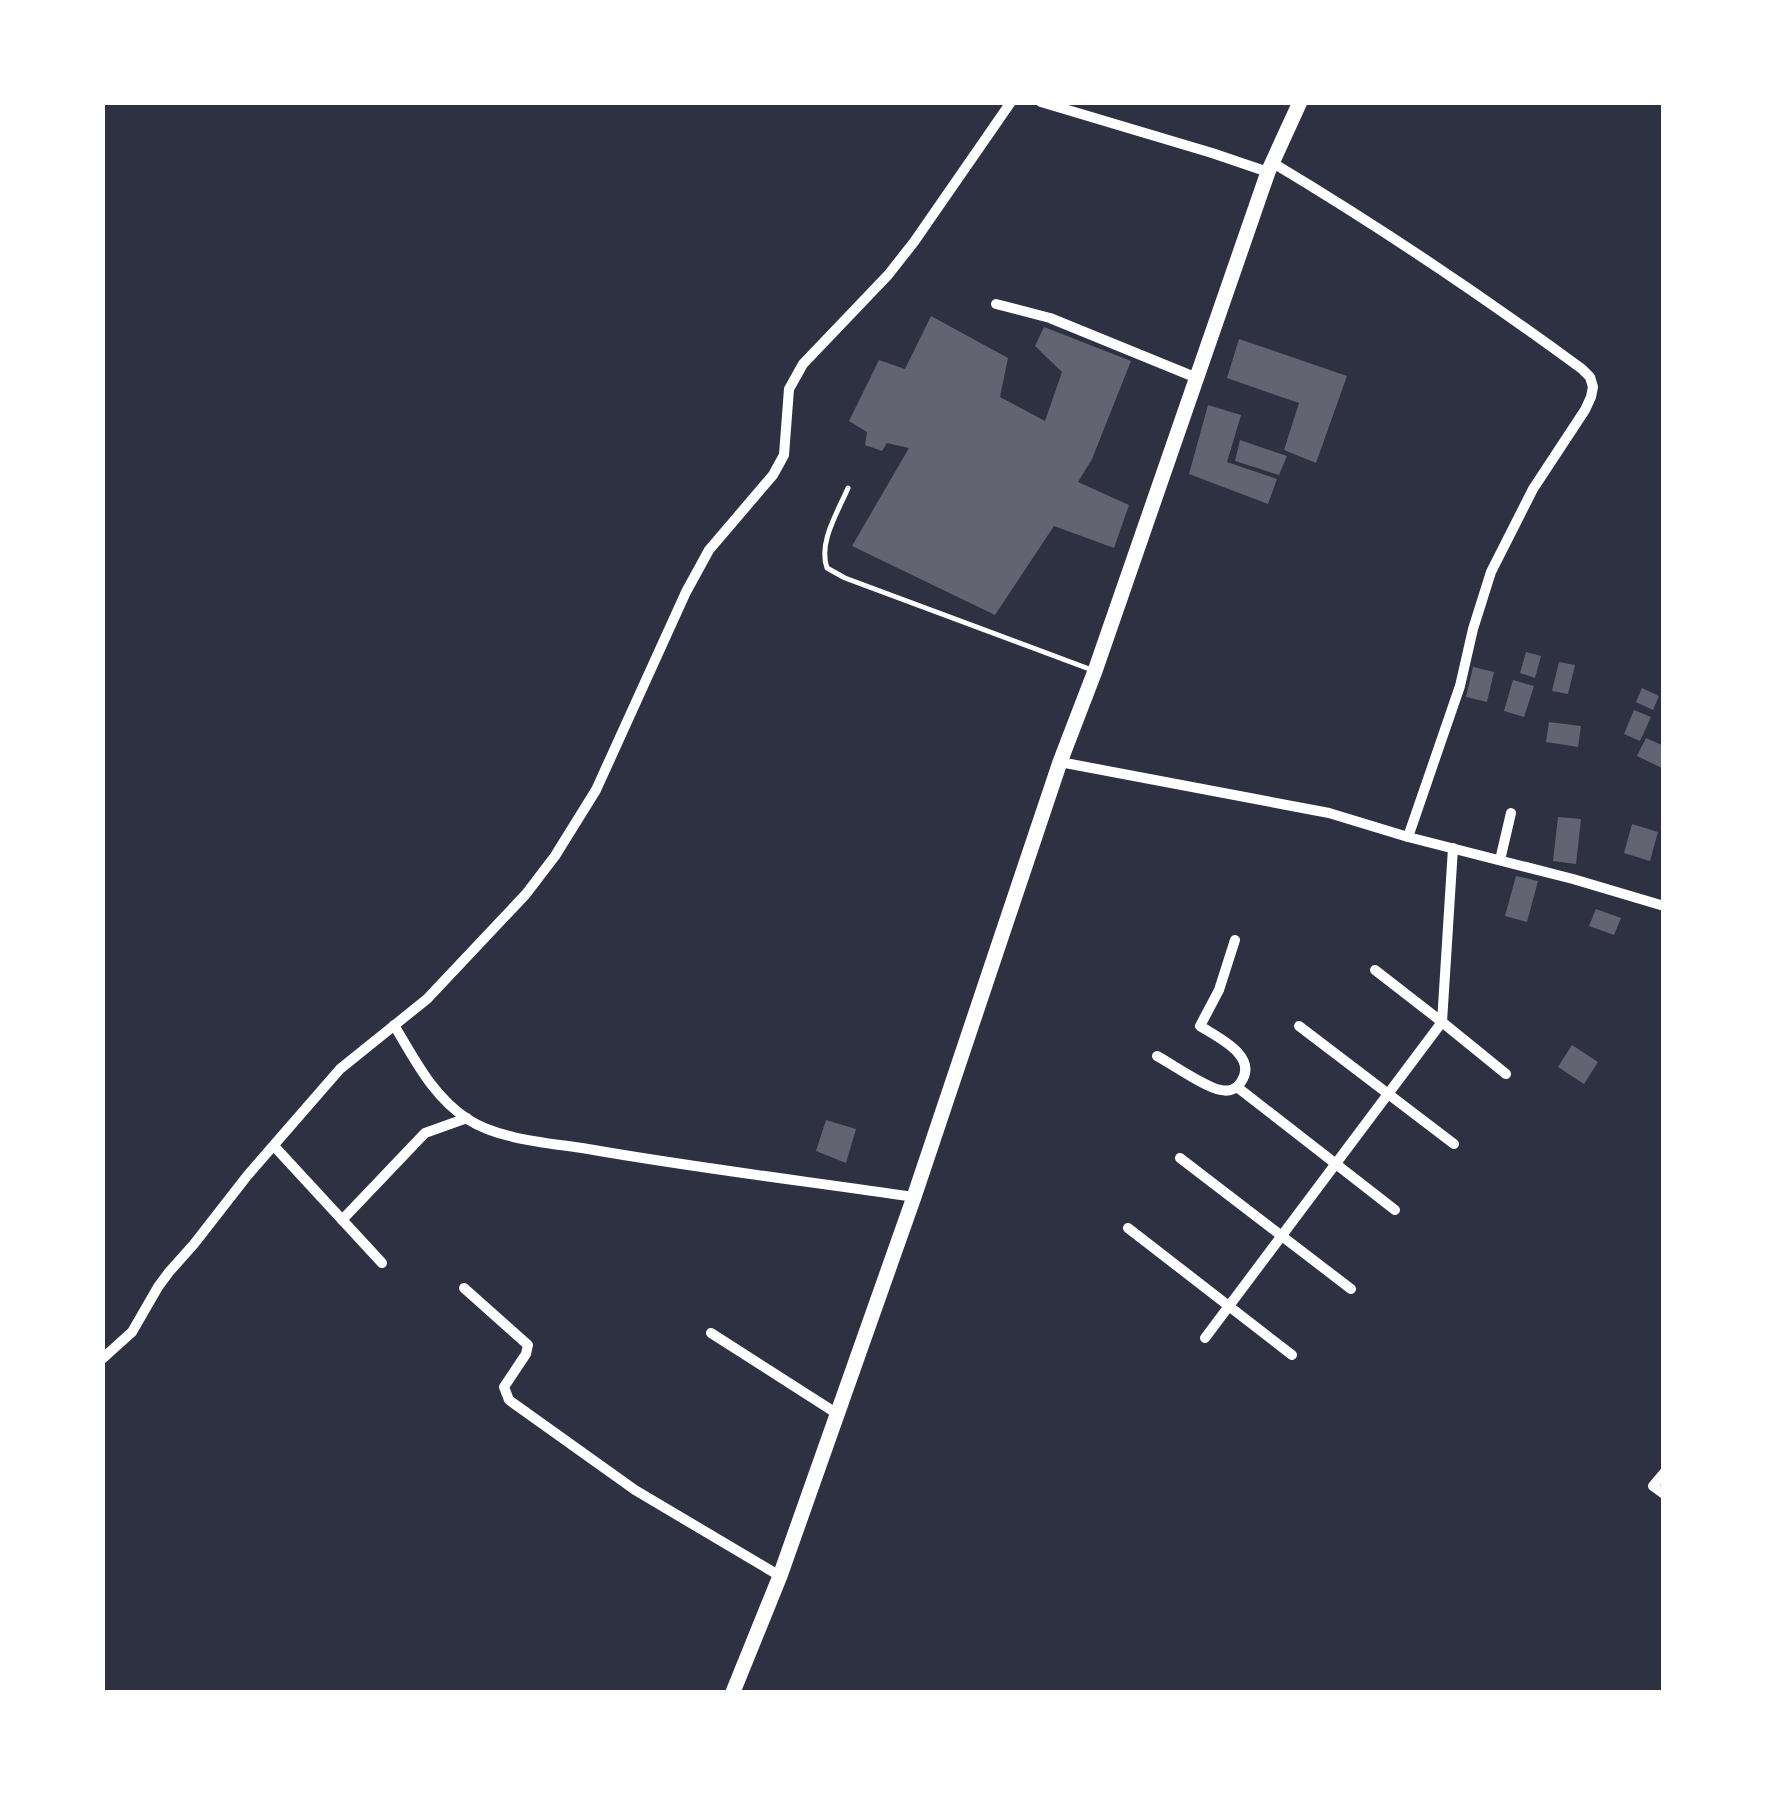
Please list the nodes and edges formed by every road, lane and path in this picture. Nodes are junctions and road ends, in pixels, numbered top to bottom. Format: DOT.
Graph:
graph roads {
  1 [pos="1011,102"];
  2 [pos="1041,102"];
  3 [pos="1300,102"];
  4 [pos="1270,168"];
  5 [pos="996,304"];
  6 [pos="1197,378"];
  7 [pos="848,488"];
  8 [pos="1095,672"];
  9 [pos="1060,762"];
  10 [pos="1511,813"];
  11 [pos="1408,837"];
  12 [pos="1453,848"];
  13 [pos="1500,860"];
  14 [pos="1664,906"];
  15 [pos="1235,940"];
  16 [pos="1375,970"];
  17 [pos="1442,1022"];
  18 [pos="394,1026"];
  19 [pos="1299,1026"];
  20 [pos="1158,1056"];
  21 [pos="1506,1074"];
  22 [pos="1237,1087"];
  23 [pos="1388,1094"];
  24 [pos="467,1118"];
  25 [pos="1454,1144"];
  26 [pos="274,1146"];
  27 [pos="1180,1158"];
  28 [pos="1336,1164"];
  29 [pos="914,1197"];
  30 [pos="1395,1210"];
  31 [pos="342,1220"];
  32 [pos="1128,1228"];
  33 [pos="1282,1236"];
  34 [pos="382,1263"];
  35 [pos="464,1288"];
  36 [pos="1351,1289"];
  37 [pos="1229,1306"];
  38 [pos="711,1333"];
  39 [pos="1206,1338"];
  40 [pos="1292,1354"];
  41 [pos="102,1359"];
  42 [pos="836,1413"];
  43 [pos="1664,1474"];
  44 [pos="1664,1494"];
  45 [pos="780,1576"];
  46 [pos="733,1692"];
  1 -- 18 [label="street"];
  2 -- 4 [label="street"];
  3 -- 4 [label="main road"];
  4 -- 6 [label="main road"];
  4 -- 11 [label="street"];
  5 -- 6 [label="street"];
  6 -- 8 [label="main road"];
  7 -- 8 [label="lane"];
  8 -- 9 [label="main road"];
  9 -- 11 [label="street"];
  9 -- 29 [label="main road"];
  10 -- 13 [label="street"];
  11 -- 12 [label="street"];
  12 -- 13 [label="street"];
  12 -- 17 [label="street"];
  13 -- 14 [label="street"];
  15 -- 22 [label="street"];
  16 -- 17 [label="street"];
  17 -- 21 [label="street"];
  17 -- 23 [label="street"];
  18 -- 24 [label="street"];
  18 -- 26 [label="street"];
  19 -- 23 [label="street"];
  20 -- 22 [label="street"];
  22 -- 28 [label="street"];
  23 -- 25 [label="street"];
  23 -- 28 [label="street"];
  24 -- 29 [label="street"];
  24 -- 31 [label="street"];
  26 -- 31 [label="street"];
  26 -- 41 [label="street"];
  27 -- 33 [label="street"];
  28 -- 30 [label="street"];
  28 -- 33 [label="street"];
  29 -- 42 [label="main road"];
  31 -- 34 [label="street"];
  32 -- 37 [label="street"];
  33 -- 36 [label="street"];
  33 -- 37 [label="street"];
  35 -- 45 [label="street"];
  37 -- 39 [label="street"];
  37 -- 40 [label="street"];
  38 -- 42 [label="street"];
  42 -- 45 [label="main road"];
  43 -- 44 [label="street"];
  45 -- 46 [label="main road"];
}
